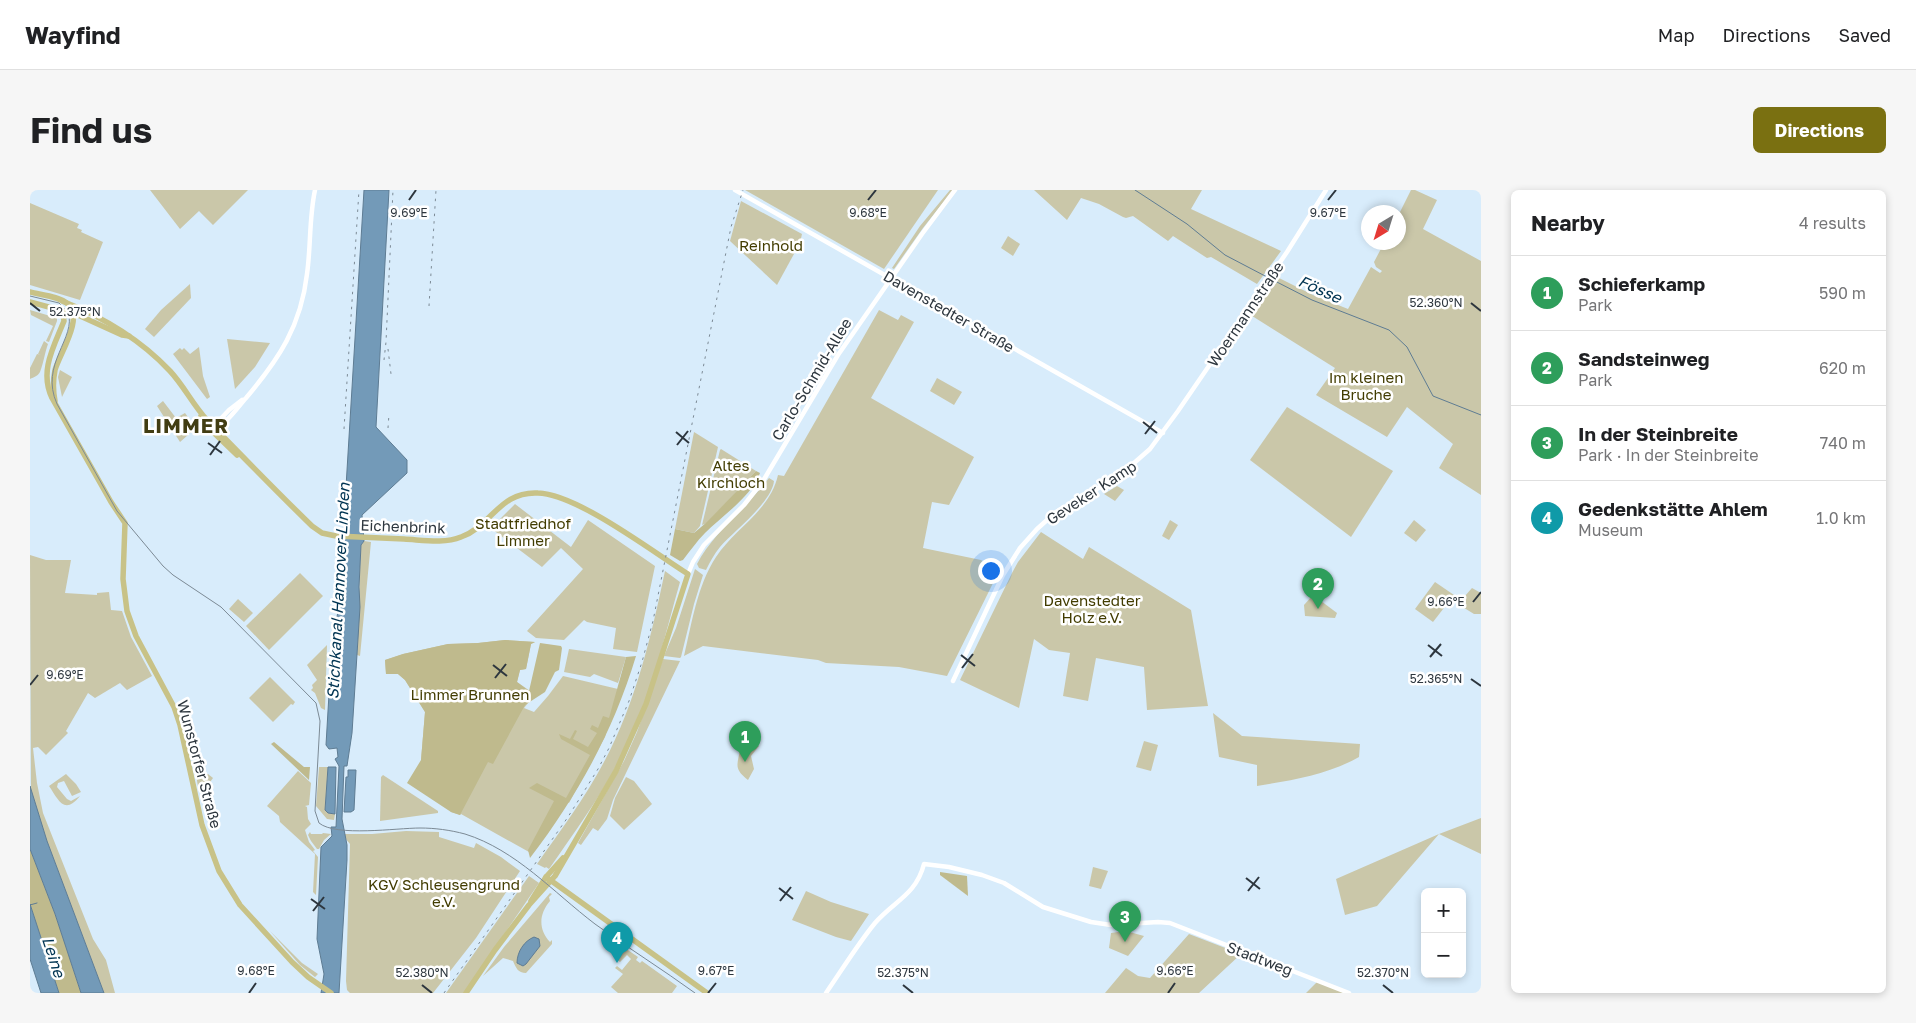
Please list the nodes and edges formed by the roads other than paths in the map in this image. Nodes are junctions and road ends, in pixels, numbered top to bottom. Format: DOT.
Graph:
graph roads {
  1 [pos="315,190"];
  2 [pos="735,190"];
  3 [pos="955,190"];
  4 [pos="1326,190"];
  5 [pos="891,278"];
  6 [pos="30,292"];
  7 [pos="62,301"];
  8 [pos="30,302"];
  9 [pos="58,309"];
  10 [pos="73,313"];
  11 [pos="129,336"];
  12 [pos="56,403"];
  13 [pos="213,428"];
  14 [pos="1161,434"];
  15 [pos="688,574"];
  16 [pos="953,681"];
  17 [pos="549,878"];
  18 [pos="331,993"];
  19 [pos="466,993"];
  20 [pos="707,993"];
  21 [pos="826,993"];
  22 [pos="1349,993"];
  1 -- 13 [label="street"];
  2 -- 5 [label="street, Davenstedter Straße"];
  3 -- 5 [label="street, Carlo-Schmid-Allee"];
  4 -- 14 [label="street, Woermannstraße"];
  5 -- 14 [label="street, Davenstedter Straße"];
  5 -- 15 [label="street, Carlo-Schmid-Allee"];
  6 -- 7 [label="main road"];
  7 -- 10 [label="main road"];
  7 -- 11 [label="main road"];
  8 -- 9 [label="main road"];
  9 -- 10 [label="main road"];
  9 -- 12 [label="main road, Wunstorfer Straße"];
  10 -- 11 [label="main road"];
  10 -- 12 [label="main road, Wunstorfer Straße"];
  11 -- 13 [label="main road, Eichenbrink"];
  12 -- 18 [label="main road, Wunstorfer Straße"];
  13 -- 15 [label="main road, Eichenbrink"];
  14 -- 16 [label="street, Geveker Kamp"];
  15 -- 17 [label="main road, Carlo-Schmid-Allee"];
  17 -- 19 [label="main road, Carlo-Schmid-Allee"];
  17 -- 20 [label="main road"];
  21 -- 22 [label="street, Stadtweg"];
}
